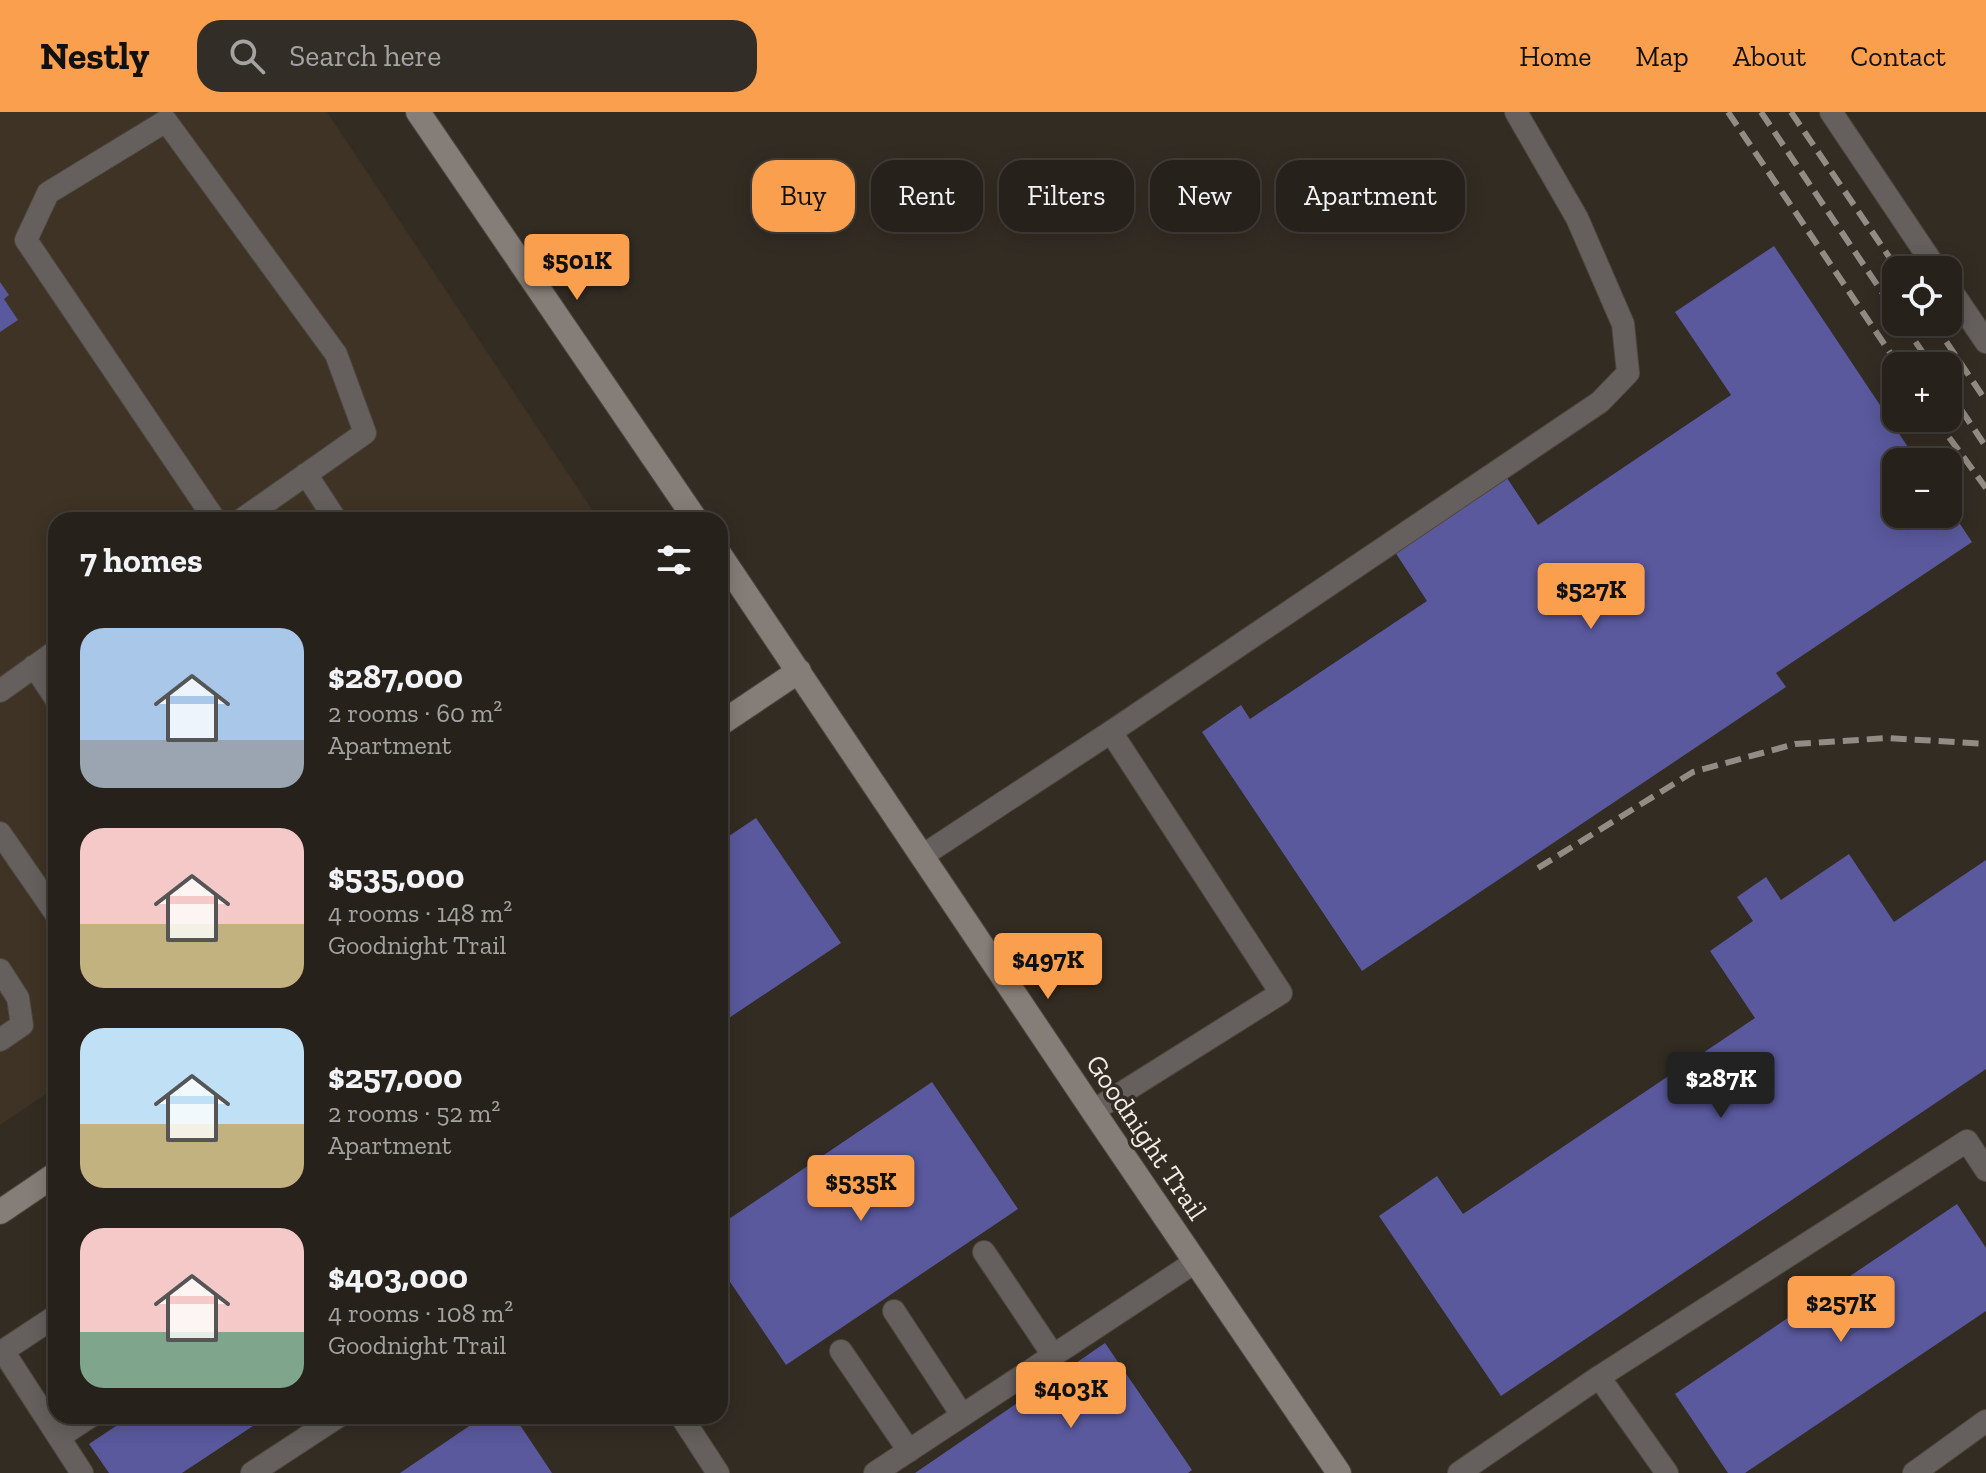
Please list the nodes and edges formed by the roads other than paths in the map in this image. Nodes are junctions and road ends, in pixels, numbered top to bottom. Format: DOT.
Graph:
graph roads {
  1 [pos="418,112"];
  2 [pos="1516,112"];
  3 [pos="1831,112"];
  4 [pos="1928,256"];
  5 [pos="1962,307"];
  6 [pos="1986,342"];
  7 [pos="306,474"];
  8 [pos="210,512"];
  9 [pos="252,512"];
  10 [pos="331,512"];
  11 [pos="691,512"];
  12 [pos="728,567"];
  13 [pos="48,656"];
  14 [pos="34,666"];
  15 [pos="799,671"];
  16 [pos="48,687"];
  17 [pos="0,691"];
  18 [pos="728,719"];
  19 [pos="1111,732"];
  20 [pos="0,833"];
  21 [pos="922,856"];
  22 [pos="48,902"];
  23 [pos="0,970"];
  24 [pos="0,1040"];
  25 [pos="1093,1111"];
  26 [pos="1986,1170"];
  27 [pos="48,1179"];
  28 [pos="0,1212"];
  29 [pos="984,1252"];
  30 [pos="1195,1262"];
  31 [pos="894,1311"];
  32 [pos="48,1321"];
  33 [pos="841,1351"];
  34 [pos="1053,1355"];
  35 [pos="1599,1377"];
  36 [pos="962,1415"];
  37 [pos="48,1420"];
  38 [pos="1986,1421"];
  39 [pos="51,1424"];
  40 [pos="79,1424"];
  41 [pos="327,1424"];
  42 [pos="686,1424"];
  43 [pos="59,1437"];
  44 [pos="909,1451"];
  45 [pos="82,1473"];
  46 [pos="252,1473"];
  47 [pos="718,1473"];
  48 [pos="875,1473"];
  49 [pos="1339,1473"];
  50 [pos="1459,1473"];
  51 [pos="1667,1473"];
  52 [pos="1914,1473"];
  1 -- 11 [label="street"];
  2 -- 19 [label="lane"];
  3 -- 4 [label="lane"];
  5 -- 6 [label="lane"];
  7 -- 8 [label="lane"];
  7 -- 9 [label="lane"];
  7 -- 10 [label="lane"];
  12 -- 15 [label="street, Goodnight Trail"];
  13 -- 14 [label="lane"];
  14 -- 16 [label="lane"];
  14 -- 17 [label="lane"];
  15 -- 18 [label="street"];
  15 -- 21 [label="street, Goodnight Trail"];
  19 -- 21 [label="lane"];
  19 -- 25 [label="lane"];
  20 -- 22 [label="lane"];
  21 -- 25 [label="street, Goodnight Trail"];
  23 -- 24 [label="lane"];
  25 -- 30 [label="street, Goodnight Trail"];
  26 -- 35 [label="lane"];
  27 -- 28 [label="street"];
  29 -- 34 [label="lane"];
  30 -- 34 [label="lane"];
  30 -- 49 [label="street, Goodnight Trail"];
  31 -- 36 [label="lane"];
  32 -- 37 [label="lane"];
  33 -- 44 [label="lane"];
  34 -- 36 [label="lane"];
  35 -- 50 [label="lane"];
  35 -- 51 [label="lane"];
  36 -- 44 [label="lane"];
  38 -- 52 [label="lane"];
  39 -- 43 [label="lane"];
  40 -- 43 [label="lane"];
  41 -- 46 [label="lane"];
  42 -- 47 [label="lane"];
  43 -- 45 [label="lane"];
  44 -- 48 [label="lane"];
}
